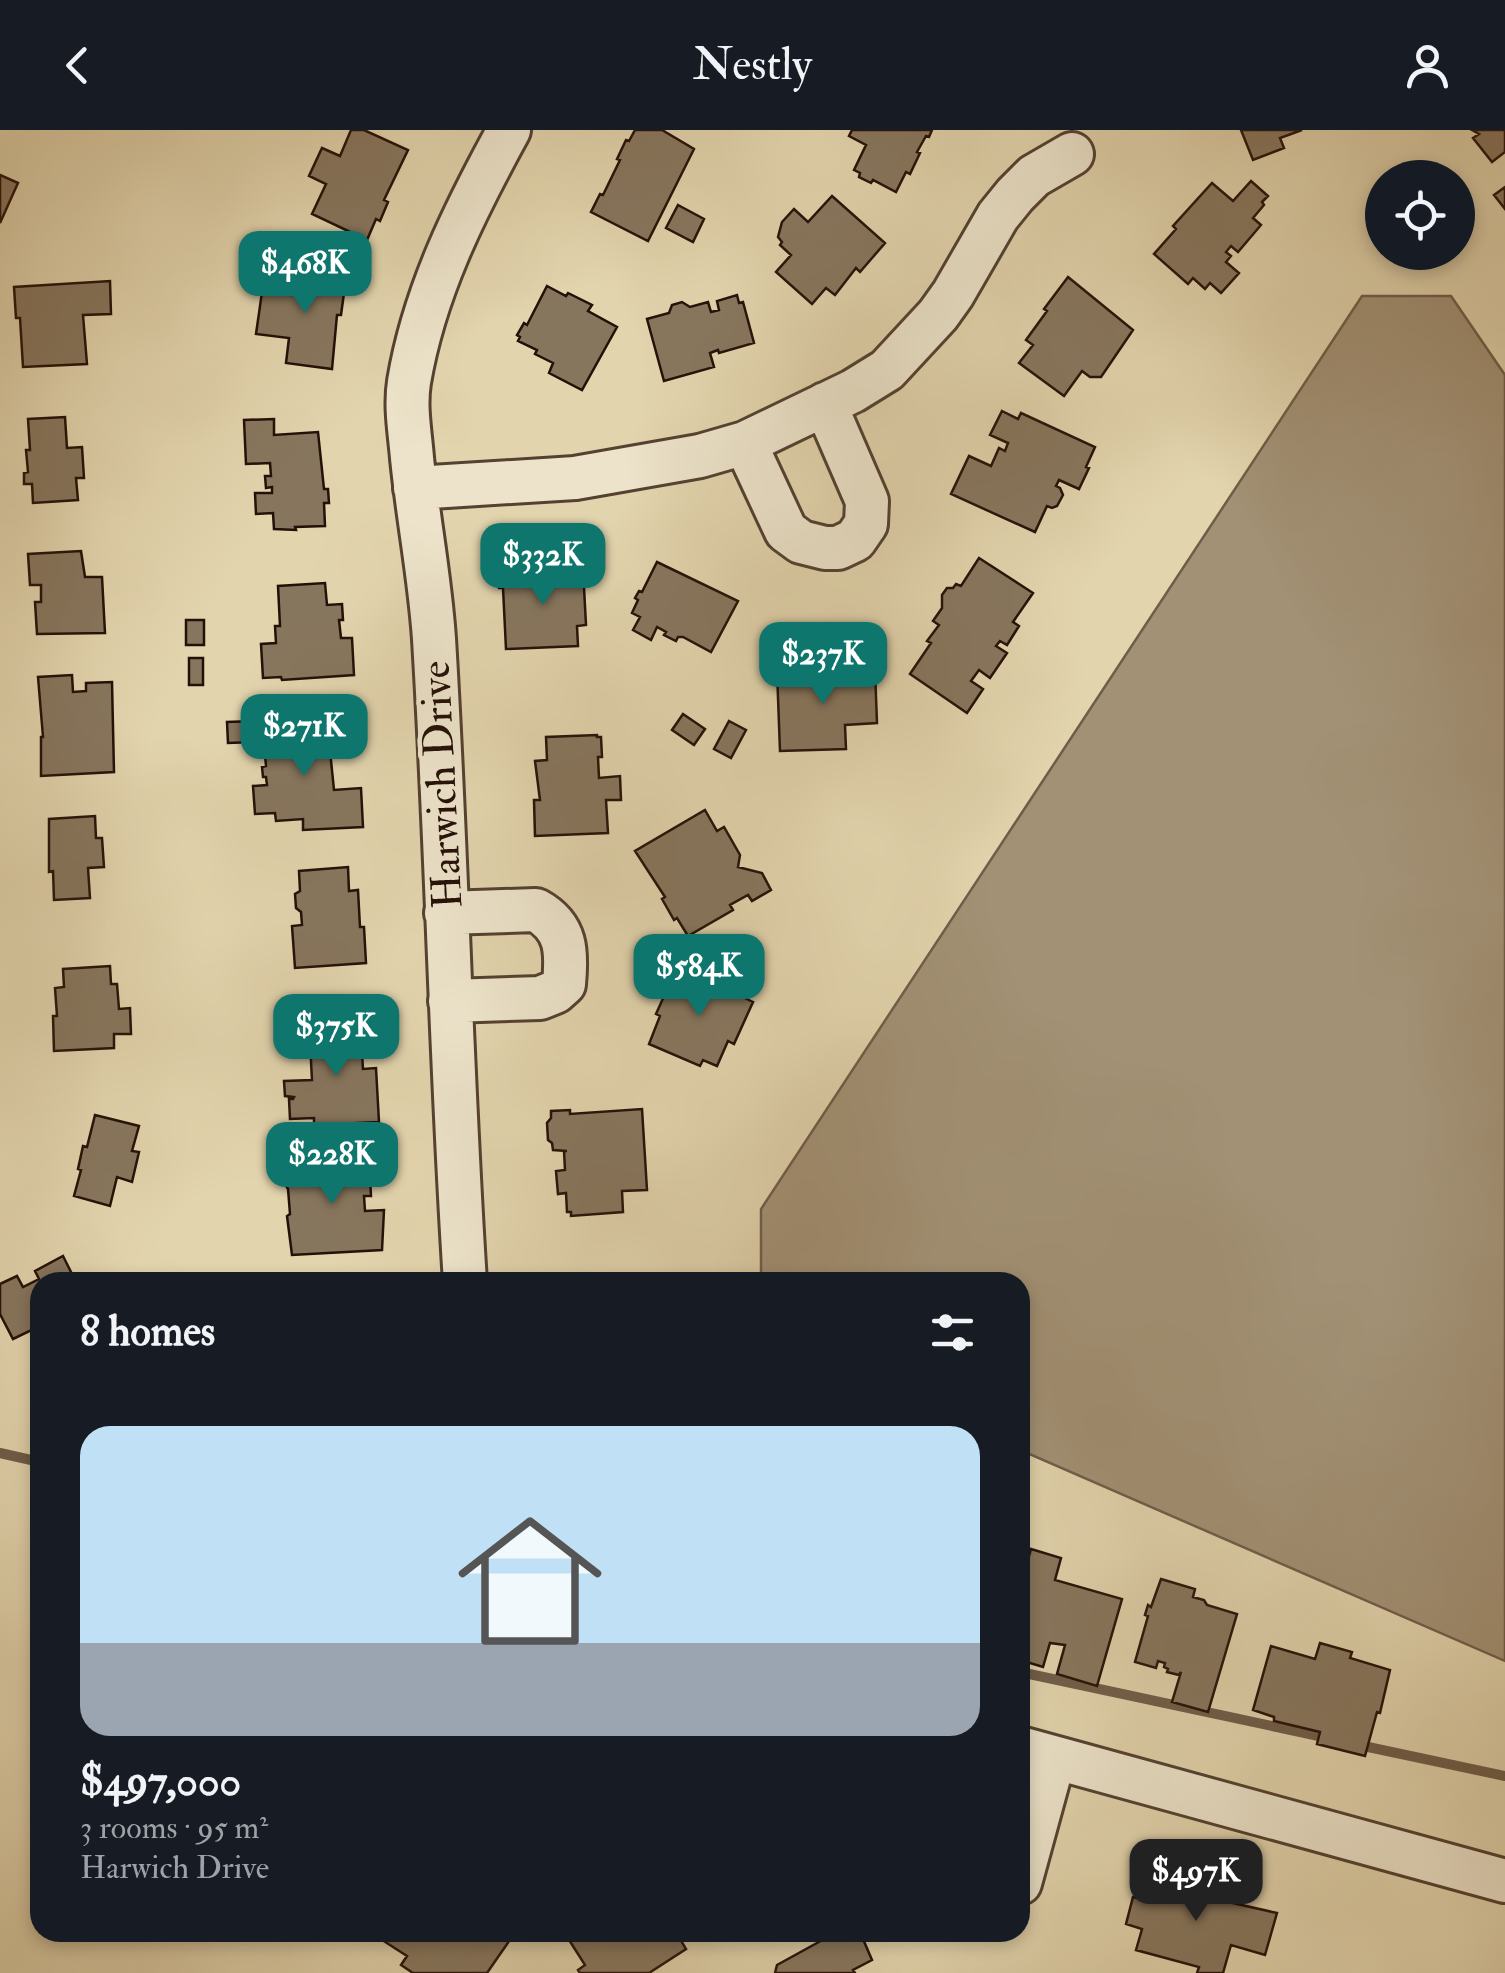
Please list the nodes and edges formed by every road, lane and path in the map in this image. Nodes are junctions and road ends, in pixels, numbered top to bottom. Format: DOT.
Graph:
graph roads {
  1 [pos="509,130"];
  2 [pos="1072,154"];
  3 [pos="824,404"];
  4 [pos="744,443"];
  5 [pos="415,488"];
  6 [pos="446,913"];
  7 [pos="450,1001"];
  8 [pos="464,1272"];
  9 [pos="1037,1754"];
  10 [pos="1030,1807"];
  11 [pos="1505,1882"];
  1 -- 5 [label="street, Harwich Drive"];
  2 -- 3 [label="street"];
  3 -- 4 [label="street"];
  3 -- 4 [label="street"];
  4 -- 5 [label="street"];
  5 -- 6 [label="street, Harwich Drive"];
  6 -- 7 [label="street, Harwich Drive"];
  6 -- 7 [label="street"];
  7 -- 8 [label="street, Harwich Drive"];
  9 -- 10 [label="street"];
  9 -- 11 [label="street"];
}
